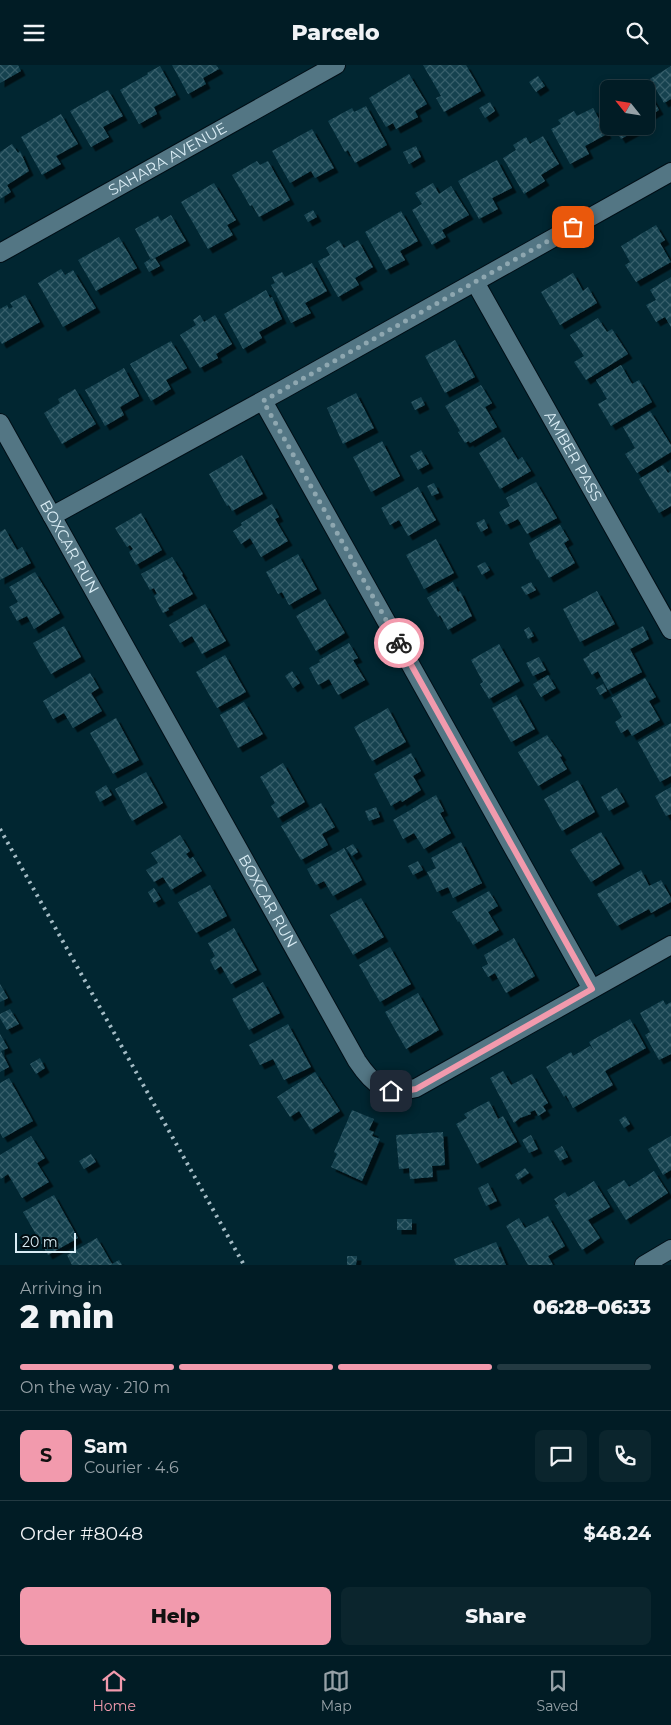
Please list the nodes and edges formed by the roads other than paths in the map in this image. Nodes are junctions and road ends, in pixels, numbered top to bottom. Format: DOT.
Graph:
graph roads {
  1 [pos="336,65"];
  2 [pos="671,172"];
  3 [pos="0,253"];
  4 [pos="475,282"];
  5 [pos="263,401"];
  6 [pos="0,423"];
  7 [pos="52,516"];
  8 [pos="671,631"];
  9 [pos="671,945"];
  10 [pos="592,989"];
  11 [pos="671,1249"];
  12 [pos="644,1265"];
  1 -- 3 [label="street, SAHARA AVENUE"];
  2 -- 4 [label="street"];
  4 -- 5 [label="street"];
  4 -- 8 [label="street, AMBER PASS"];
  5 -- 7 [label="street"];
  5 -- 10 [label="street"];
  6 -- 7 [label="street, BOXCAR RUN"];
  7 -- 10 [label="street, BOXCAR RUN"];
  9 -- 10 [label="street, BOXCAR RUN"];
  11 -- 12 [label="street"];
}
